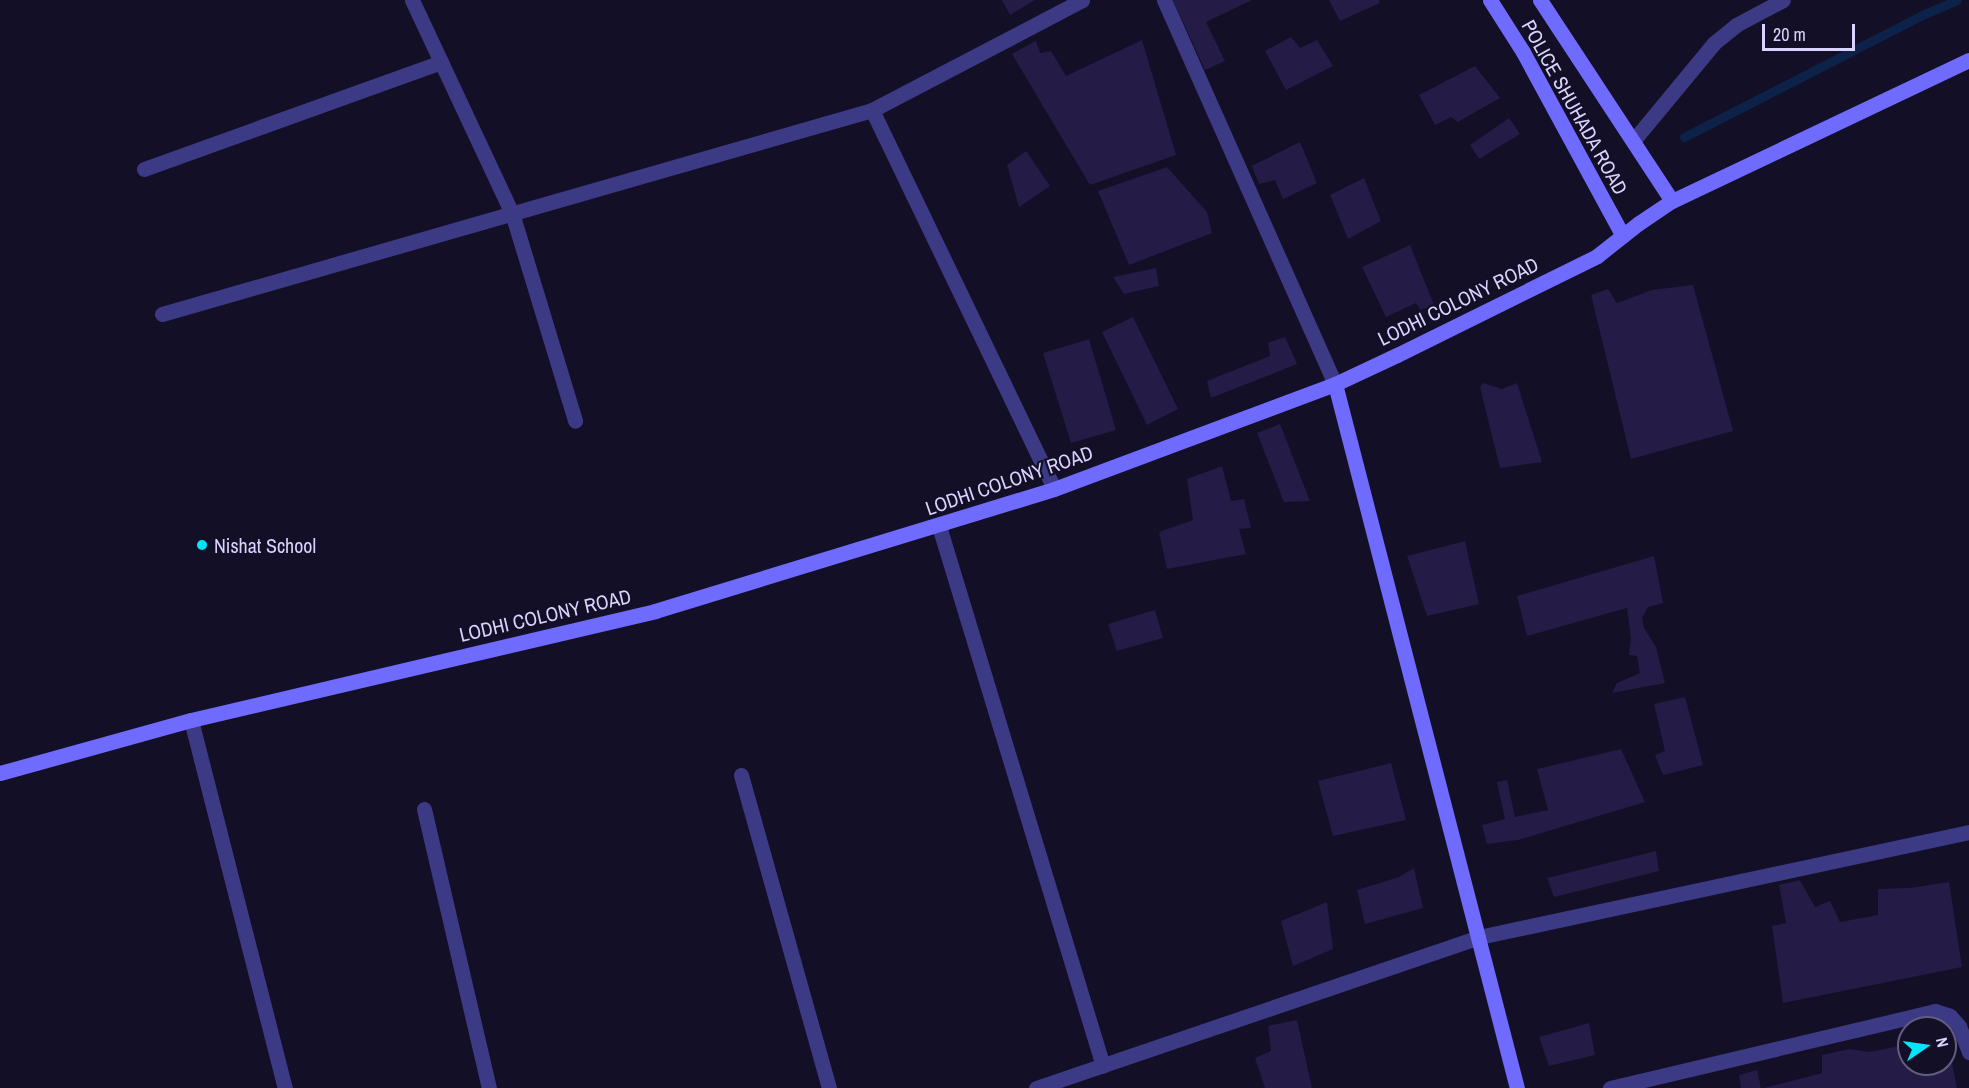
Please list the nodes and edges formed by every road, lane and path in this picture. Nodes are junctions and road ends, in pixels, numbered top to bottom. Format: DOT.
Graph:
graph roads {
  1 [pos="412,0"];
  2 [pos="1082,0"];
  3 [pos="1164,0"];
  4 [pos="1490,0"];
  5 [pos="1540,0"];
  6 [pos="1784,0"];
  7 [pos="1969,60"];
  8 [pos="441,62"];
  9 [pos="872,110"];
  10 [pos="1633,141"];
  11 [pos="144,169"];
  12 [pos="1672,201"];
  13 [pos="512,213"];
  14 [pos="1623,236"];
  15 [pos="162,314"];
  16 [pos="1335,384"];
  17 [pos="575,421"];
  18 [pos="1054,489"];
  19 [pos="939,526"];
  20 [pos="191,720"];
  21 [pos="0,773"];
  22 [pos="741,775"];
  23 [pos="424,808"];
  24 [pos="1969,832"];
  25 [pos="1479,937"];
  26 [pos="1969,1052"];
  27 [pos="1103,1066"];
  28 [pos="285,1088"];
  29 [pos="489,1088"];
  30 [pos="830,1088"];
  31 [pos="1036,1088"];
  32 [pos="1517,1088"];
  33 [pos="1610,1088"];
  1 -- 8 [label="street"];
  2 -- 9 [label="street"];
  3 -- 16 [label="street"];
  4 -- 14 [label="main road, POLICE SHUHADA ROAD"];
  5 -- 10 [label="main road, POLICE SHUHADA ROAD"];
  6 -- 10 [label="street"];
  7 -- 12 [label="main road, LODHI COLONY ROAD"];
  8 -- 11 [label="street"];
  8 -- 13 [label="street"];
  9 -- 13 [label="street"];
  9 -- 18 [label="street"];
  10 -- 12 [label="main road, POLICE SHUHADA ROAD"];
  12 -- 14 [label="main road, LODHI COLONY ROAD"];
  13 -- 15 [label="street"];
  13 -- 17 [label="street"];
  14 -- 16 [label="main road, LODHI COLONY ROAD"];
  16 -- 18 [label="main road, LODHI COLONY ROAD"];
  16 -- 25 [label="main road"];
  18 -- 19 [label="main road, LODHI COLONY ROAD"];
  19 -- 20 [label="main road, LODHI COLONY ROAD"];
  19 -- 27 [label="street"];
  20 -- 21 [label="main road, LODHI COLONY ROAD"];
  20 -- 28 [label="street"];
  22 -- 30 [label="street"];
  23 -- 29 [label="street"];
  24 -- 25 [label="street"];
  25 -- 27 [label="street"];
  25 -- 32 [label="main road"];
  26 -- 33 [label="street"];
  27 -- 31 [label="street"];
}
